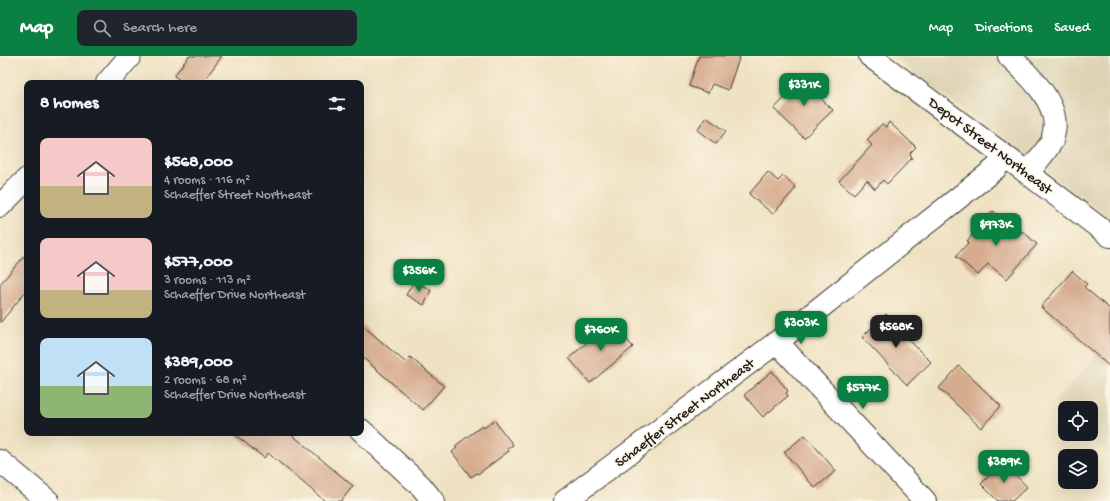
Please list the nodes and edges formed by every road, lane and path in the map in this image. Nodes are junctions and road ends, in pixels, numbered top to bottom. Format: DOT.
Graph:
graph roads {
  1 [pos="130,56"];
  2 [pos="870,56"];
  3 [pos="1009,56"];
  4 [pos="110,80"];
  5 [pos="1006,156"];
  6 [pos="1028,173"];
  7 [pos="24,182"];
  8 [pos="0,206"];
  9 [pos="1110,236"];
  10 [pos="776,342"];
  11 [pos="364,433"];
  12 [pos="0,461"];
  13 [pos="48,501"];
  14 [pos="433,501"];
  15 [pos="565,501"];
  16 [pos="925,501"];
  1 -- 4 [label="street"];
  2 -- 5 [label="street, Depot Street Northeast"];
  3 -- 6 [label="street"];
  5 -- 6 [label="street, Depot Street Northeast"];
  5 -- 10 [label="street, Schaeffer Street Northeast"];
  6 -- 9 [label="street, Depot Street Northeast"];
  7 -- 8 [label="street"];
  10 -- 15 [label="street, Schaeffer Street Northeast"];
  10 -- 16 [label="street"];
  11 -- 14 [label="street"];
  12 -- 13 [label="street"];
}
